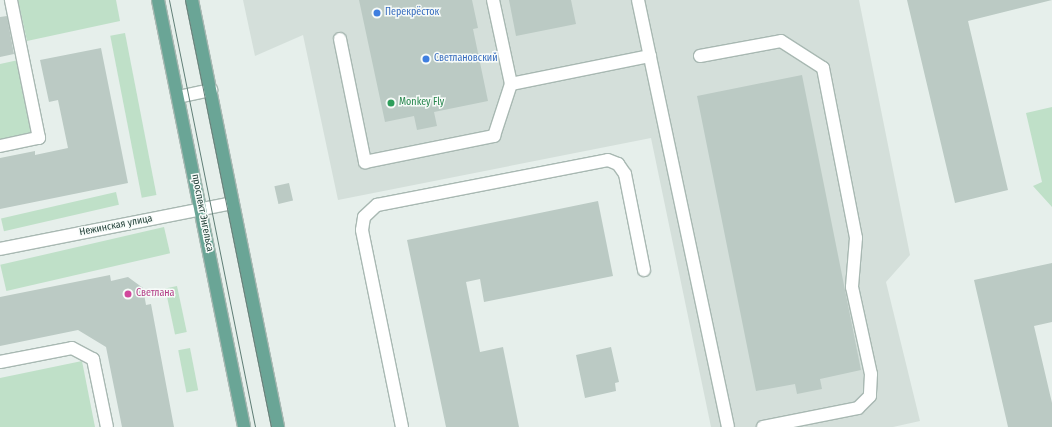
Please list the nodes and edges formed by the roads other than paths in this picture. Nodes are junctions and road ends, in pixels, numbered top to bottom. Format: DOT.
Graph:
graph roads {
  1 [pos="11,0"];
  2 [pos="158,0"];
  3 [pos="192,0"];
  4 [pos="493,0"];
  5 [pos="638,0"];
  6 [pos="340,39"];
  7 [pos="650,56"];
  8 [pos="700,56"];
  9 [pos="511,84"];
  10 [pos="210,90"];
  11 [pos="178,97"];
  12 [pos="0,146"];
  13 [pos="233,203"];
  14 [pos="201,209"];
  15 [pos="0,249"];
  16 [pos="644,270"];
  17 [pos="0,362"];
  18 [pos="107,427"];
  19 [pos="244,427"];
  20 [pos="278,427"];
  21 [pos="402,427"];
  22 [pos="728,427"];
  23 [pos="763,427"];
  1 -- 12 [label="street"];
  2 -- 11 [label="main road, проспект Энгельса"];
  3 -- 10 [label="main road"];
  4 -- 9 [label="street"];
  5 -- 7 [label="street"];
  6 -- 9 [label="street"];
  7 -- 9 [label="street"];
  7 -- 22 [label="street"];
  8 -- 23 [label="street"];
  10 -- 11 [label="street"];
  10 -- 13 [label="main road"];
  11 -- 14 [label="main road, проспект Энгельса"];
  13 -- 14 [label="street, Нежинская улица"];
  13 -- 20 [label="main road"];
  14 -- 15 [label="street, Нежинская улица"];
  14 -- 19 [label="main road, проспект Энгельса"];
  16 -- 21 [label="street"];
  17 -- 18 [label="street"];
}
